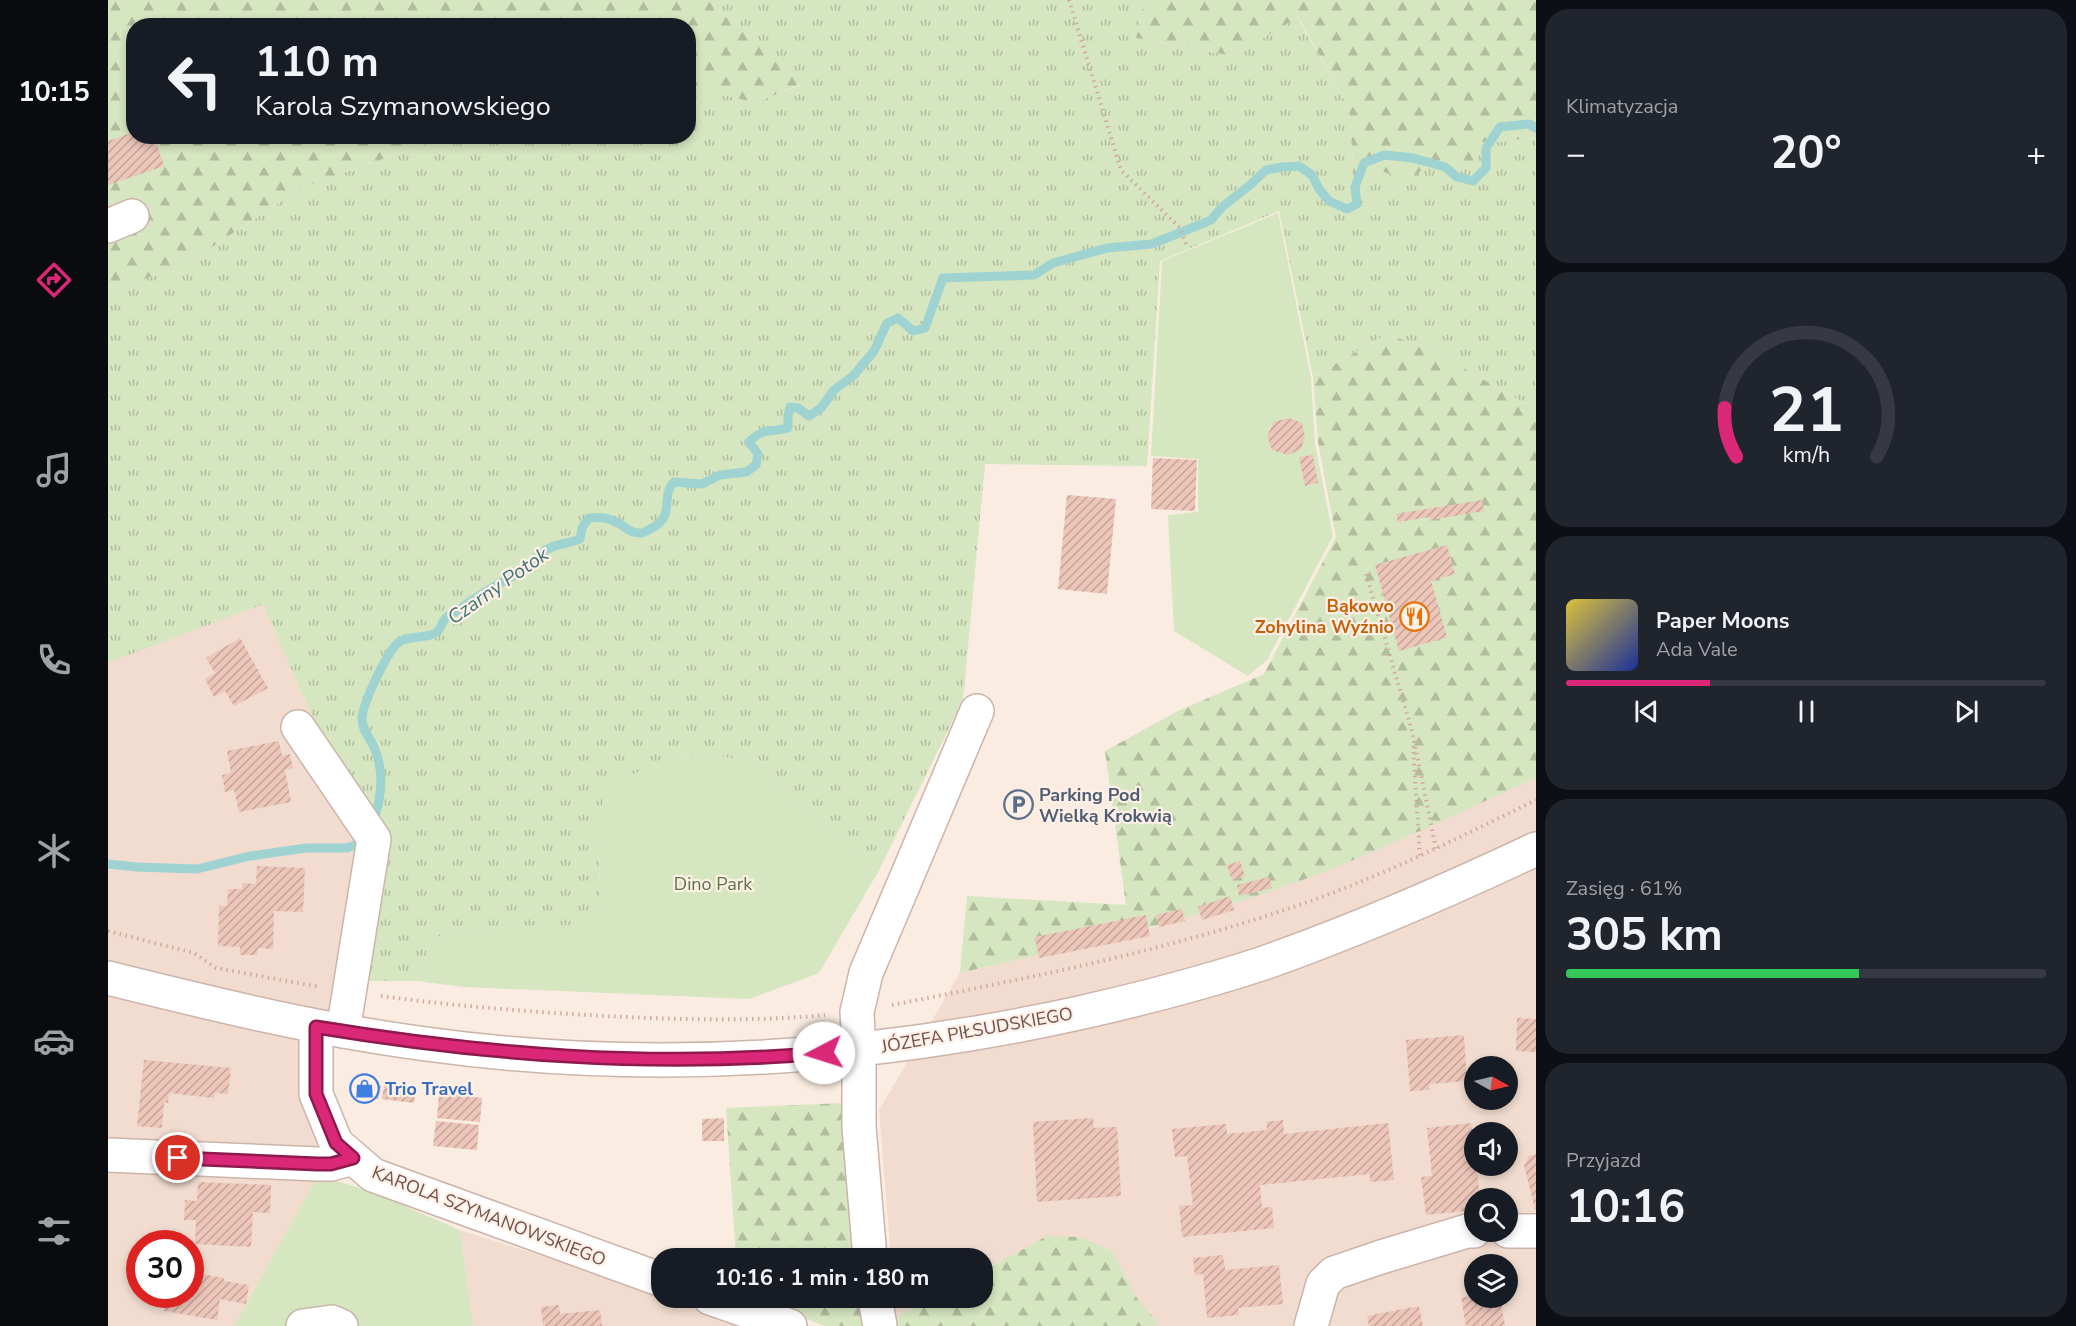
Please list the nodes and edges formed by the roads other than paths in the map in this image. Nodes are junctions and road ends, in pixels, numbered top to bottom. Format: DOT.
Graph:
graph roads {
  1 [pos="977,711"];
  2 [pos="298,727"];
  3 [pos="1536,849"];
  4 [pos="108,978"];
  5 [pos="330,1029"];
  6 [pos="859,1050"];
  7 [pos="108,1155"];
  8 [pos="353,1158"];
  9 [pos="1518,1231"];
  10 [pos="1536,1231"];
  11 [pos="1464,1232"];
  12 [pos="869,1248"];
  13 [pos="651,1276"];
  14 [pos="739,1308"];
  15 [pos="877,1308"];
  16 [pos="303,1326"];
  17 [pos="341,1326"];
  18 [pos="790,1326"];
  19 [pos="880,1326"];
  20 [pos="1311,1326"];
  1 -- 6 [label="street"];
  2 -- 5 [label="street, KAROLA SZYMANOWSKIEGO"];
  3 -- 6 [label="street, JÓZEFA PIŁSUDSKIEGO"];
  4 -- 5 [label="street, JÓZEFA PIŁSUDSKIEGO"];
  5 -- 6 [label="street, JÓZEFA PIŁSUDSKIEGO"];
  5 -- 8 [label="street, KAROLA SZYMANOWSKIEGO"];
  6 -- 12 [label="street"];
  7 -- 8 [label="street"];
  8 -- 13 [label="street, KAROLA SZYMANOWSKIEGO"];
  9 -- 10 [label="street"];
  11 -- 20 [label="street"];
  14 -- 18 [label="street"];
  15 -- 19 [label="street"];
  16 -- 17 [label="street"];
}
